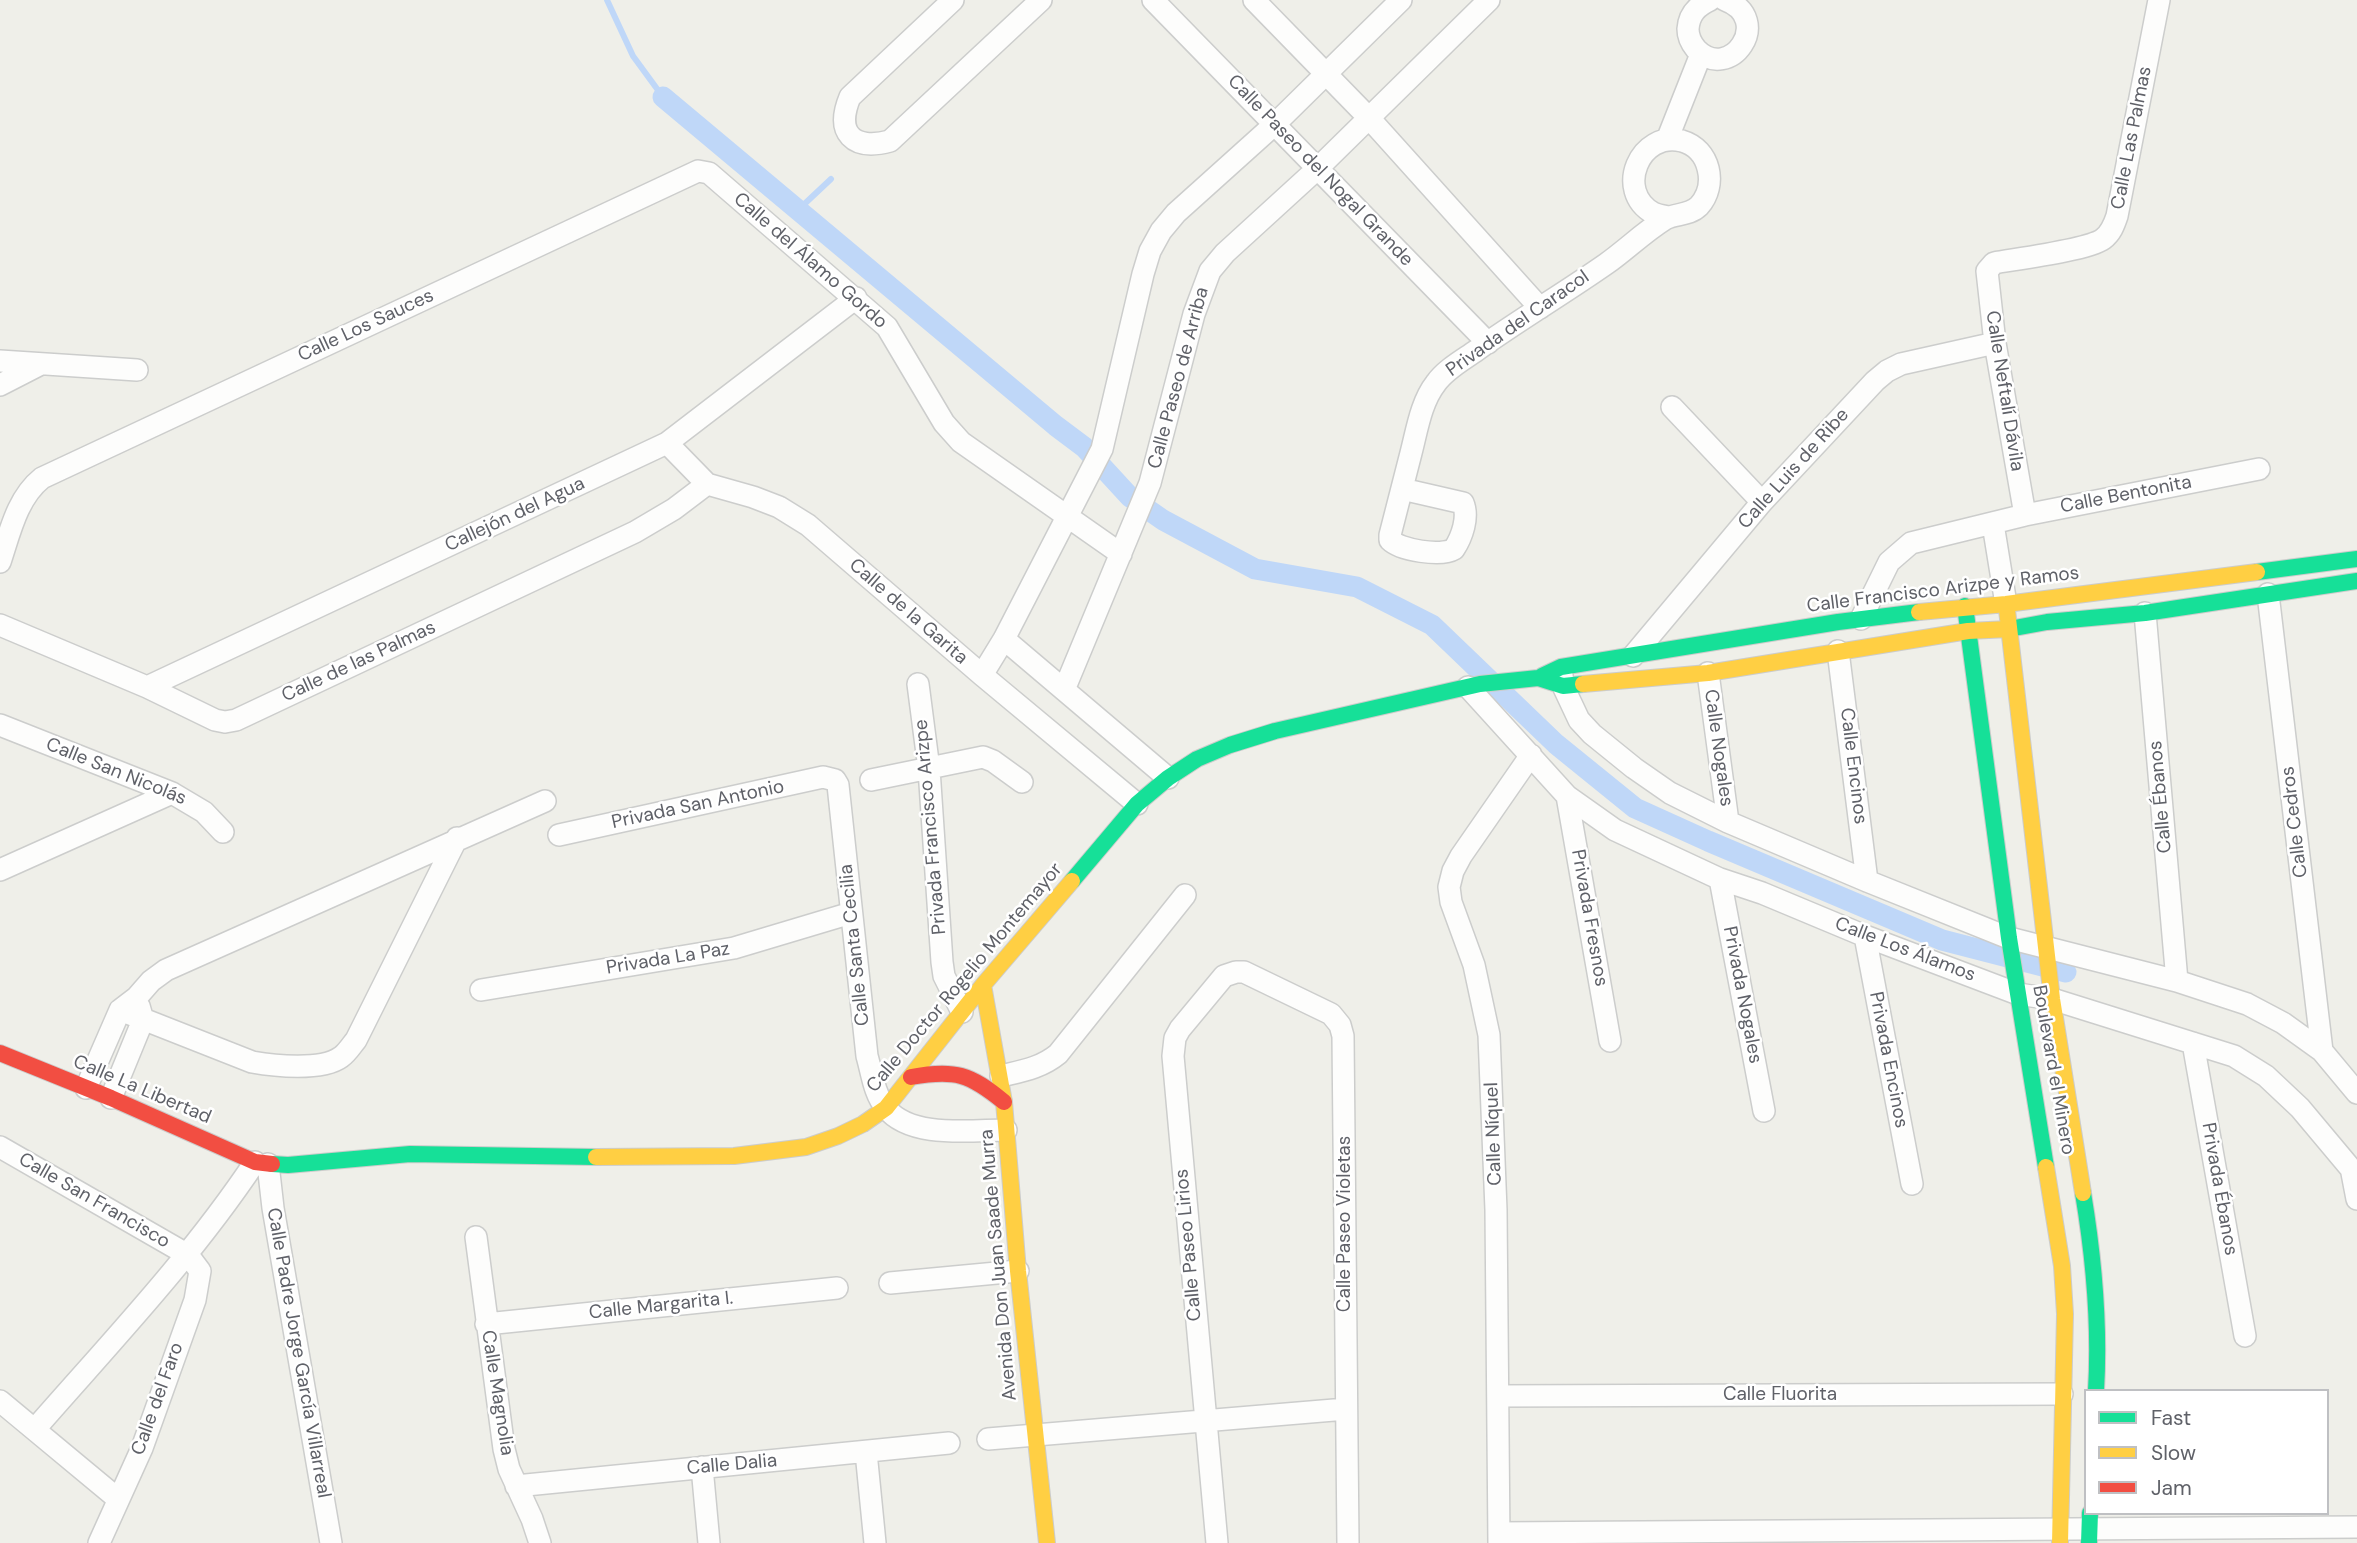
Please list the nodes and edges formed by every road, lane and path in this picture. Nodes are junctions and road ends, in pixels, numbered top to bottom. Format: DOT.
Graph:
graph roads {
  1 [pos="953,0"];
  2 [pos="1041,0"];
  3 [pos="1153,0"];
  4 [pos="1254,0"];
  5 [pos="1401,0"];
  6 [pos="1489,0"];
  7 [pos="1710,0"];
  8 [pos="1726,0"];
  9 [pos="2159,0"];
  10 [pos="1701,54"];
  11 [pos="1326,75"];
  12 [pos="1370,118"];
  13 [pos="1275,124"];
  14 [pos="1667,140"];
  15 [pos="1317,169"];
  16 [pos="704,171"];
  17 [pos="1668,217"];
  18 [pos="1989,266"];
  19 [pos="856,298"];
  20 [pos="1539,307"];
  21 [pos="1488,343"];
  22 [pos="1995,343"];
  23 [pos="0,361"];
  24 [pos="39,364"];
  25 [pos="137,370"];
  26 [pos="0,384"];
  27 [pos="1672,407"];
  28 [pos="667,443"];
  29 [pos="2259,469"];
  30 [pos="707,484"];
  31 [pos="1402,489"];
  32 [pos="1762,502"];
  33 [pos="1069,515"];
  34 [pos="2025,515"];
  35 [pos="1993,524"];
  36 [pos="1121,554"];
  37 [pos="2357,559"];
  38 [pos="0,562"];
  39 [pos="2357,580"];
  40 [pos="2268,594"];
  41 [pos="2006,604"];
  42 [pos="1965,606"];
  43 [pos="2145,613"];
  44 [pos="1861,619"];
  45 [pos="0,625"];
  46 [pos="2009,629"];
  47 [pos="1968,631"];
  48 [pos="1004,639"];
  49 [pos="1838,652"];
  50 [pos="1633,656"];
  51 [pos="1708,673"];
  52 [pos="982,675"];
  53 [pos="1562,676"];
  54 [pos="918,684"];
  55 [pos="1474,685"];
  56 [pos="147,687"];
  57 [pos="1064,690"];
  58 [pos="0,725"];
  59 [pos="1531,755"];
  60 [pos="929,769"];
  61 [pos="1168,778"];
  62 [pos="835,780"];
  63 [pos="871,780"];
  64 [pos="1022,782"];
  65 [pos="172,793"];
  66 [pos="1567,796"];
  67 [pos="545,800"];
  68 [pos="1137,804"];
  69 [pos="1728,822"];
  70 [pos="223,832"];
  71 [pos="559,835"];
  72 [pos="457,838"];
  73 [pos="0,870"];
  74 [pos="1720,879"];
  75 [pos="1867,881"];
  76 [pos="1185,895"];
  77 [pos="851,913"];
  78 [pos="1865,936"];
  79 [pos="2011,945"];
  80 [pos="2047,960"];
  81 [pos="943,971"];
  82 [pos="1236,972"];
  83 [pos="2177,982"];
  84 [pos="984,985"];
  85 [pos="481,990"];
  86 [pos="2018,994"];
  87 [pos="2052,999"];
  88 [pos="128,1004"];
  89 [pos="962,1012"];
  90 [pos="143,1020"];
  91 [pos="1610,1041"];
  92 [pos="2193,1043"];
  93 [pos="2322,1051"];
  94 [pos="0,1053"];
  95 [pos="1001,1076"];
  96 [pos="911,1077"];
  97 [pos="86,1088"];
  98 [pos="2357,1094"];
  99 [pos="111,1098"];
  100 [pos="1004,1102"];
  101 [pos="886,1108"];
  102 [pos="1764,1111"];
  103 [pos="1006,1129"];
  104 [pos="0,1147"];
  105 [pos="262,1163"];
  106 [pos="2355,1175"];
  107 [pos="1912,1184"];
  108 [pos="2357,1199"];
  109 [pos="475,1237"];
  110 [pos="188,1255"];
  111 [pos="1018,1271"];
  112 [pos="890,1283"];
  113 [pos="837,1288"];
  114 [pos="486,1324"];
  115 [pos="2245,1336"];
  116 [pos="2096,1389"];
  117 [pos="2062,1394"];
  118 [pos="1499,1396"];
  119 [pos="0,1401"];
  120 [pos="1346,1409"];
  121 [pos="1205,1419"];
  122 [pos="35,1429"];
  123 [pos="1036,1434"];
  124 [pos="988,1439"];
  125 [pos="949,1443"];
  126 [pos="866,1452"];
  127 [pos="702,1467"];
  128 [pos="516,1486"];
  129 [pos="118,1499"];
  130 [pos="2274,1520"];
  131 [pos="2357,1527"];
  132 [pos="2089,1528"];
  133 [pos="2060,1536"];
  134 [pos="1499,1538"];
  135 [pos="99,1543"];
  136 [pos="331,1543"];
  137 [pos="540,1543"];
  138 [pos="709,1543"];
  139 [pos="875,1543"];
  140 [pos="1047,1543"];
  141 [pos="1217,1543"];
  142 [pos="1348,1543"];
  1 -- 2 [label="street"];
  3 -- 13 [label="street, Calle Paseo del Nogal Grande"];
  4 -- 11 [label="street"];
  5 -- 11 [label="street"];
  6 -- 12 [label="street, Calle Paseo de Arriba"];
  7 -- 10 [label="street"];
  8 -- 10 [label="street"];
  9 -- 18 [label="street, Calle Las Palmas"];
  10 -- 14 [label="street"];
  11 -- 12 [label="street"];
  11 -- 13 [label="street"];
  12 -- 15 [label="street, Calle Paseo de Arriba"];
  12 -- 20 [label="street"];
  13 -- 15 [label="street, Calle Paseo del Nogal Grande"];
  13 -- 33 [label="street"];
  14 -- 17 [label="street"];
  14 -- 17 [label="street, Privada del Caracol"];
  15 -- 21 [label="street, Calle Paseo del Nogal Grande"];
  15 -- 36 [label="street, Calle Paseo de Arriba"];
  16 -- 19 [label="street, Calle del Álamo Gordo"];
  16 -- 38 [label="street, Calle Los Sauces"];
  17 -- 20 [label="street, Privada del Caracol"];
  18 -- 22 [label="street, Calle Neftalí Dávila"];
  19 -- 28 [label="street, Callejón del Agua"];
  19 -- 33 [label="street, Calle del Álamo Gordo"];
  20 -- 21 [label="street, Privada del Caracol"];
  21 -- 31 [label="street, Privada del Caracol"];
  22 -- 32 [label="street, Calle Luis de Ribe"];
  22 -- 34 [label="street, Calle Neftalí Dávila"];
  23 -- 24 [label="street"];
  24 -- 25 [label="street"];
  24 -- 26 [label="street"];
  27 -- 32 [label="street"];
  28 -- 30 [label="street, Calle de la Garita"];
  28 -- 56 [label="street, Callejón del Agua"];
  29 -- 34 [label="street, Calle Bentonita"];
  30 -- 52 [label="street, Calle de la Garita"];
  30 -- 56 [label="street, Calle de las Palmas"];
  31 -- 31 [label="street, Privada del Caracol"];
  32 -- 50 [label="street, Calle Luis de Ribe"];
  33 -- 36 [label="street, Calle del Álamo Gordo"];
  33 -- 48 [label="street"];
  34 -- 35 [label="street, Calle Bentonita"];
  35 -- 41 [label="street"];
  35 -- 44 [label="street, Calle Bentonita"];
  36 -- 57 [label="street, Calle Paseo de Arriba"];
  37 -- 41 [label="street, Calle Francisco Arizpe y Ramos"];
  39 -- 40 [label="street, Calle Francisco Arizpe y Ramos"];
  40 -- 43 [label="street, Calle Francisco Arizpe y Ramos"];
  40 -- 93 [label="street, Calle Cedros"];
  41 -- 42 [label="street, Calle Francisco Arizpe y Ramos"];
  41 -- 46 [label="street, Boulevard el Minero"];
  42 -- 44 [label="street, Calle Francisco Arizpe y Ramos"];
  42 -- 47 [label="street, Boulevard el Minero"];
  43 -- 46 [label="street, Calle Francisco Arizpe y Ramos"];
  43 -- 83 [label="street, Calle Ébanos"];
  44 -- 50 [label="street, Calle Francisco Arizpe y Ramos"];
  45 -- 56 [label="street, Calle de las Palmas"];
  46 -- 47 [label="street, Calle Francisco Arizpe y Ramos"];
  46 -- 80 [label="street, Boulevard el Minero"];
  47 -- 49 [label="street, Calle Francisco Arizpe y Ramos"];
  47 -- 79 [label="street, Boulevard el Minero"];
  48 -- 52 [label="street"];
  48 -- 57 [label="street"];
  49 -- 51 [label="street, Calle Francisco Arizpe y Ramos"];
  49 -- 75 [label="street, Calle Encinos"];
  50 -- 53 [label="street, Calle Francisco Arizpe y Ramos"];
  51 -- 53 [label="street, Calle Francisco Arizpe y Ramos"];
  51 -- 69 [label="street, Calle Nogales"];
  52 -- 68 [label="street, Calle de la Garita"];
  53 -- 55 [label="street, Calle Francisco Arizpe y Ramos"];
  53 -- 69 [label="street"];
  54 -- 60 [label="street, Privada Francisco Arizpe"];
  55 -- 59 [label="street, Calle Los Álamos"];
  55 -- 61 [label="street, Calle Doctor Rogelio Montemayor"];
  57 -- 61 [label="street"];
  58 -- 65 [label="street, Calle San Nicolás"];
  59 -- 66 [label="street, Calle Los Álamos"];
  59 -- 118 [label="street, Calle Níquel"];
  60 -- 63 [label="street"];
  60 -- 64 [label="street"];
  60 -- 81 [label="street, Privada Francisco Arizpe"];
  61 -- 68 [label="street, Calle Doctor Rogelio Montemayor"];
  62 -- 71 [label="street, Privada San Antonio"];
  62 -- 77 [label="street, Calle Santa Cecilia"];
  65 -- 70 [label="street, Calle San Nicolás"];
  65 -- 73 [label="street"];
  66 -- 74 [label="street, Calle Los Álamos"];
  66 -- 91 [label="street, Privada Fresnos"];
  67 -- 72 [label="street"];
  68 -- 84 [label="street, Calle Doctor Rogelio Montemayor"];
  69 -- 75 [label="street"];
  72 -- 88 [label="street"];
  72 -- 90 [label="street"];
  74 -- 78 [label="street, Calle Los Álamos"];
  74 -- 102 [label="street, Privada Nogales"];
  75 -- 79 [label="street"];
  76 -- 95 [label="street"];
  77 -- 85 [label="street, Privada La Paz"];
  77 -- 101 [label="street, Calle Santa Cecilia"];
  78 -- 86 [label="street, Calle Los Álamos"];
  78 -- 107 [label="street, Privada Encinos"];
  79 -- 80 [label="street"];
  79 -- 86 [label="street, Boulevard el Minero"];
  80 -- 83 [label="street"];
  80 -- 87 [label="street, Boulevard el Minero"];
  81 -- 84 [label="street"];
  81 -- 89 [label="street, Privada Francisco Arizpe"];
  82 -- 120 [label="street, Calle Paseo Violetas"];
  82 -- 121 [label="street, Calle Paseo Lirios"];
  83 -- 93 [label="street"];
  84 -- 89 [label="street, Calle Doctor Rogelio Montemayor"];
  84 -- 95 [label="street, Avenida Don Juan Saade Murra"];
  86 -- 87 [label="street, Calle Los Álamos"];
  86 -- 117 [label="street, Boulevard el Minero"];
  87 -- 92 [label="street, Calle Los Álamos"];
  87 -- 116 [label="street, Boulevard el Minero"];
  88 -- 90 [label="street"];
  88 -- 97 [label="street"];
  89 -- 96 [label="street, Calle Doctor Rogelio Montemayor"];
  90 -- 99 [label="street"];
  92 -- 106 [label="street, Calle Los Álamos"];
  92 -- 115 [label="street, Privada Ébanos"];
  93 -- 98 [label="street"];
  94 -- 97 [label="street, Calle La Libertad"];
  95 -- 100 [label="street, Avenida Don Juan Saade Murra"];
  96 -- 100 [label="street"];
  96 -- 101 [label="street, Calle Doctor Rogelio Montemayor"];
  97 -- 99 [label="street, Calle La Libertad"];
  99 -- 105 [label="street, Calle La Libertad"];
  100 -- 103 [label="street, Avenida Don Juan Saade Murra"];
  101 -- 103 [label="street"];
  101 -- 105 [label="street, Calle Doctor Rogelio Montemayor"];
  103 -- 111 [label="street, Avenida Don Juan Saade Murra"];
  104 -- 110 [label="street, Calle San Francisco"];
  105 -- 110 [label="street"];
  105 -- 136 [label="street, Calle Padre Jorge García Villarreal"];
  106 -- 108 [label="street"];
  109 -- 114 [label="street, Calle Magnolia"];
  110 -- 122 [label="street"];
  110 -- 129 [label="street, Calle del Faro"];
  111 -- 112 [label="street"];
  111 -- 123 [label="street, Avenida Don Juan Saade Murra"];
  113 -- 114 [label="street, Calle Margarita I."];
  114 -- 128 [label="street, Calle Magnolia"];
  117 -- 118 [label="street, Calle Fluorita"];
  117 -- 133 [label="street, Boulevard el Minero"];
  118 -- 134 [label="street, Calle Níquel"];
  119 -- 122 [label="street"];
  120 -- 121 [label="street"];
  120 -- 142 [label="street, Calle Paseo Violetas"];
  121 -- 123 [label="street"];
  121 -- 141 [label="street, Calle Paseo Lirios"];
  122 -- 129 [label="street"];
  123 -- 124 [label="street"];
  123 -- 140 [label="street, Avenida Don Juan Saade Murra"];
  125 -- 126 [label="street, Calle Dalia"];
  126 -- 127 [label="street, Calle Dalia"];
  126 -- 139 [label="street"];
  127 -- 128 [label="street, Calle Dalia"];
  127 -- 138 [label="street"];
  128 -- 137 [label="street, Calle Magnolia"];
  129 -- 135 [label="street, Calle del Faro"];
  130 -- 131 [label="street"];
  130 -- 132 [label="street"];
  132 -- 133 [label="street"];
  133 -- 134 [label="street"];
}
